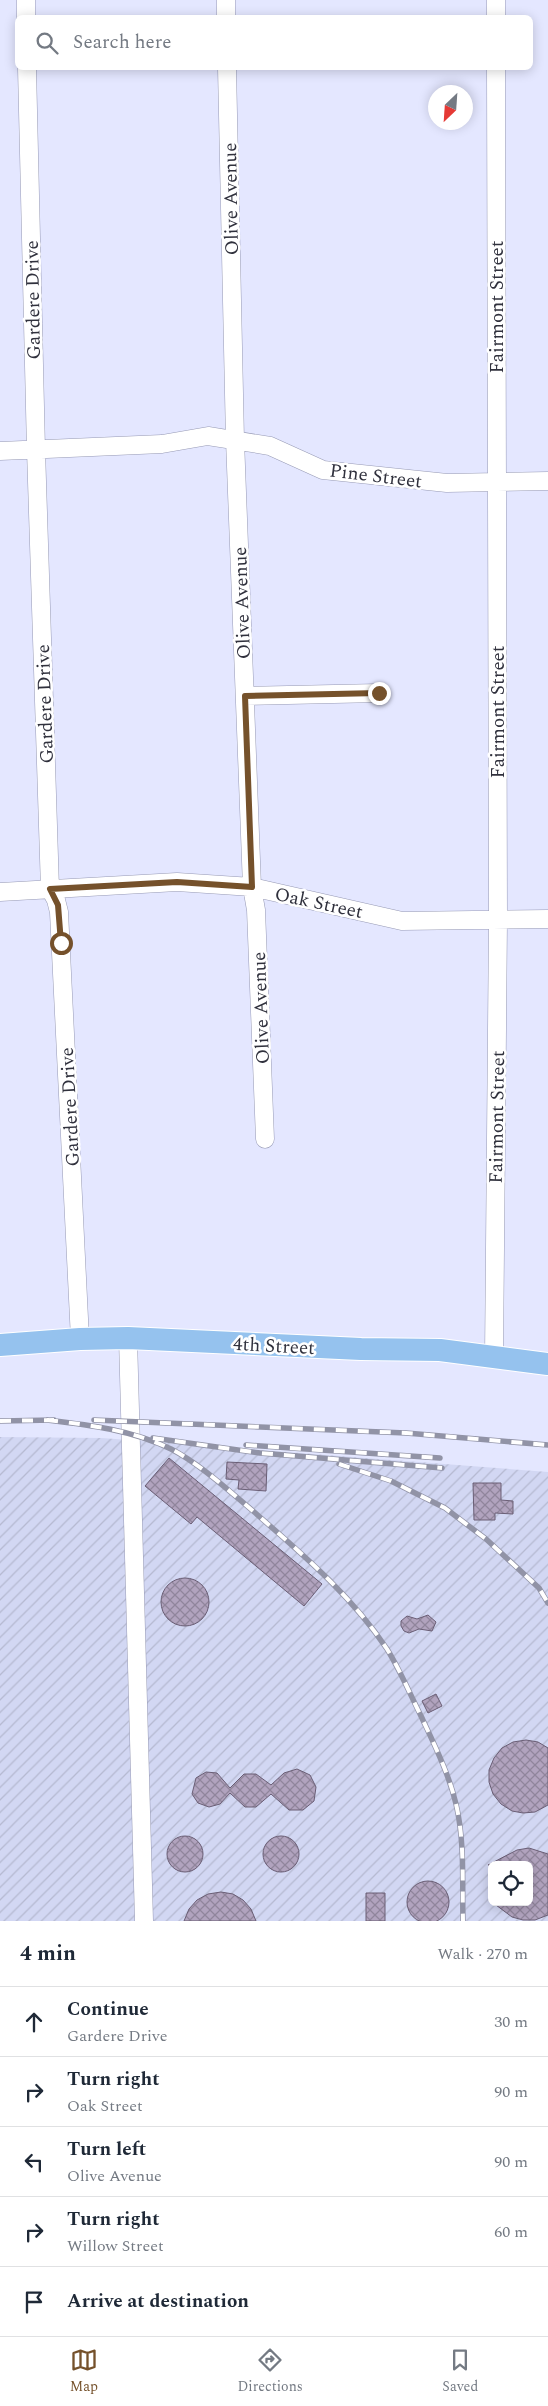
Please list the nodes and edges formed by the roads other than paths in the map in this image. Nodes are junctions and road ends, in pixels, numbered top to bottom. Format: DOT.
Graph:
graph roads {
  1 [pos="26,0"];
  2 [pos="226,0"];
  3 [pos="496,0"];
  4 [pos="26,15"];
  5 [pos="226,15"];
  6 [pos="496,15"];
  7 [pos="27,70"];
  8 [pos="227,70"];
  9 [pos="496,70"];
  10 [pos="235,440"];
  11 [pos="36,450"];
  12 [pos="0,451"];
  13 [pos="496,482"];
  14 [pos="548,482"];
  15 [pos="379,693"];
  16 [pos="245,696"];
  17 [pos="252,887"];
  18 [pos="50,889"];
  19 [pos="0,892"];
  20 [pos="548,919"];
  21 [pos="498,920"];
  22 [pos="265,1139"];
  23 [pos="128,1338"];
  24 [pos="80,1339"];
  25 [pos="0,1345"];
  26 [pos="494,1357"];
  27 [pos="548,1364"];
  28 [pos="144,1921"];
  1 -- 4 [label="street"];
  2 -- 5 [label="street"];
  3 -- 6 [label="street"];
  7 -- 11 [label="street, Gardere Drive"];
  8 -- 10 [label="street, Olive Avenue"];
  9 -- 13 [label="street, Fairmont Street"];
  10 -- 11 [label="street, Pine Street"];
  10 -- 13 [label="street, Pine Street"];
  10 -- 16 [label="street, Olive Avenue"];
  11 -- 12 [label="street, Pine Street"];
  11 -- 18 [label="street, Gardere Drive"];
  13 -- 14 [label="street, Pine Street"];
  13 -- 21 [label="street, Fairmont Street"];
  15 -- 16 [label="street"];
  16 -- 17 [label="street, Olive Avenue"];
  17 -- 18 [label="street, Oak Street"];
  17 -- 21 [label="street, Oak Street"];
  17 -- 22 [label="street, Olive Avenue"];
  18 -- 19 [label="street, Oak Street"];
  18 -- 24 [label="street, Gardere Drive"];
  20 -- 21 [label="street, Oak Street"];
  21 -- 26 [label="street, Fairmont Street"];
  23 -- 24 [label="main road, 4th Street"];
  23 -- 26 [label="main road, 4th Street"];
  23 -- 28 [label="street"];
  24 -- 25 [label="main road, 4th Street"];
  26 -- 27 [label="main road, 4th Street"];
}
